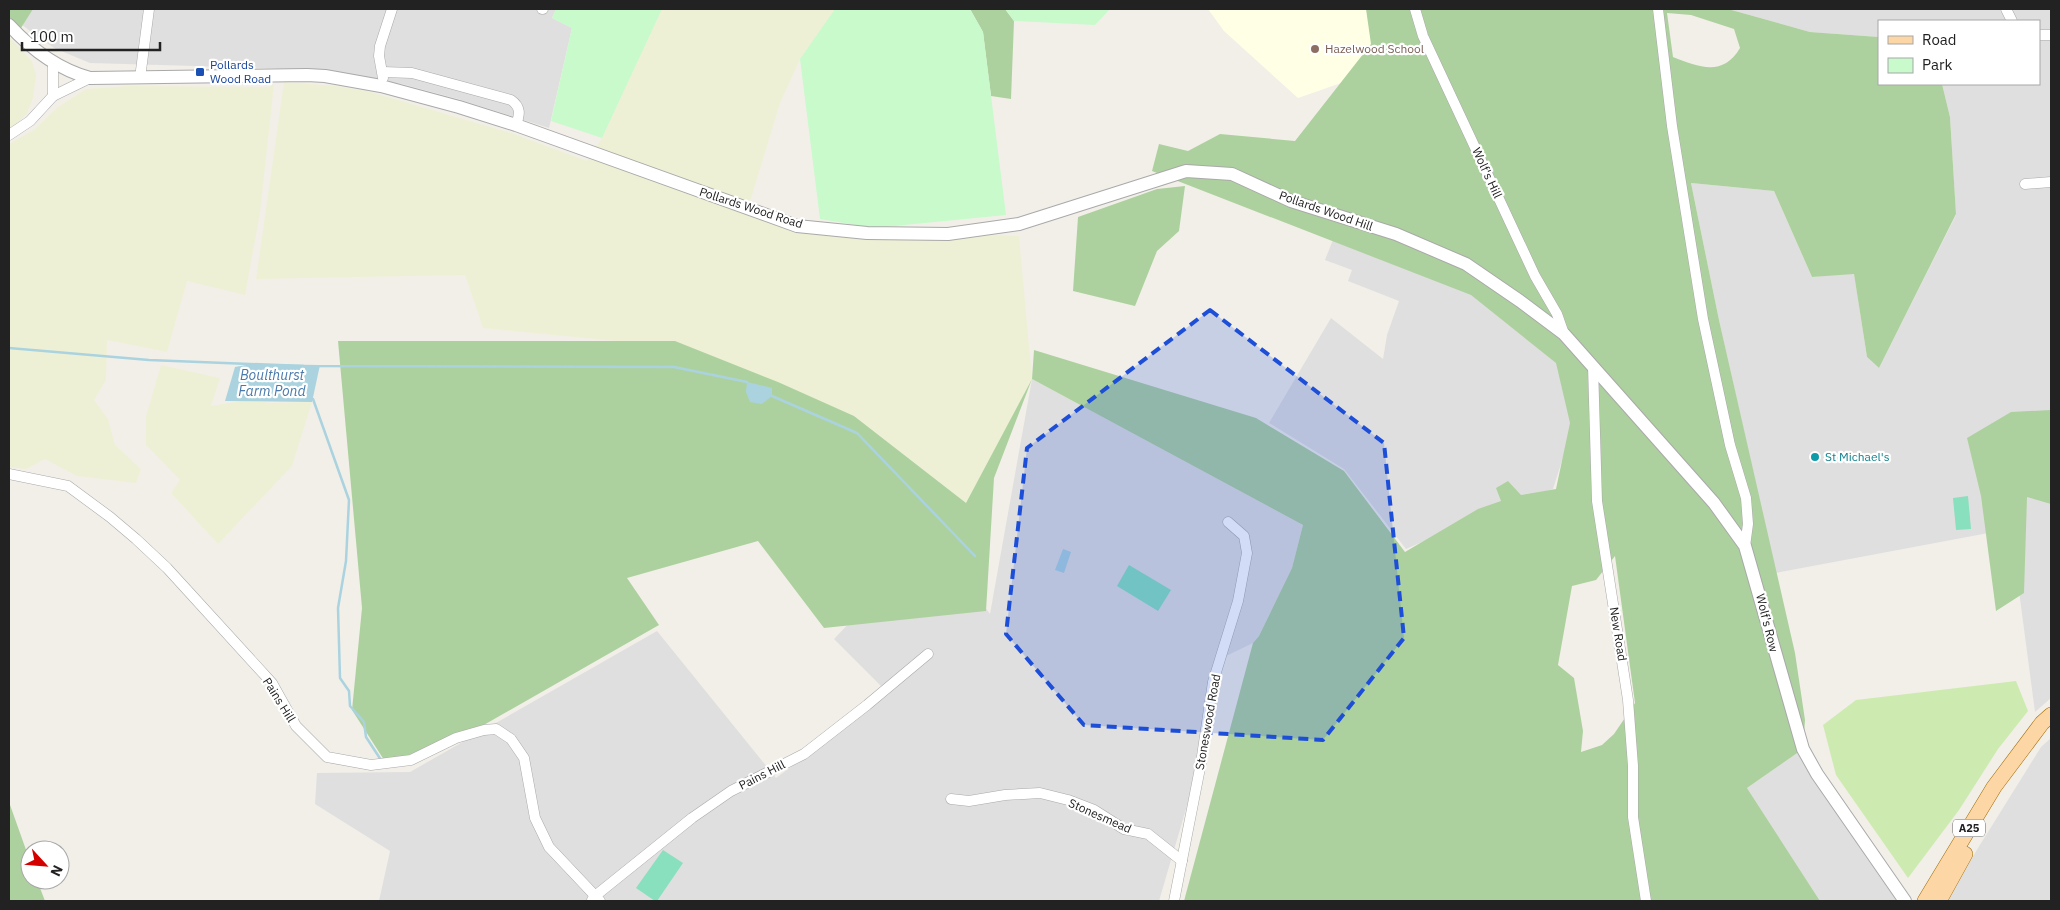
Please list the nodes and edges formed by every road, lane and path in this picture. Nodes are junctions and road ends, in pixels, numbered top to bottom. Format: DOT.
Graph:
graph roads {
  1 [pos="149,9"];
  2 [pos="392,9"];
  3 [pos="1415,9"];
  4 [pos="1658,9"];
  5 [pos="9,25"];
  6 [pos="53,63"];
  7 [pos="383,72"];
  8 [pos="90,78"];
  9 [pos="140,78"];
  10 [pos="381,86"];
  11 [pos="53,96"];
  12 [pos="516,125"];
  13 [pos="9,135"];
  14 [pos="2051,182"];
  15 [pos="2025,184"];
  16 [pos="1026,221"];
  17 [pos="1564,334"];
  18 [pos="1593,366"];
  19 [pos="9,474"];
  20 [pos="1228,522"];
  21 [pos="1745,546"];
  22 [pos="928,654"];
  23 [pos="2051,715"];
  24 [pos="2015,757"];
  25 [pos="951,800"];
  26 [pos="1182,861"];
  27 [pos="595,900"];
  28 [pos="1174,901"];
  29 [pos="1646,901"];
  30 [pos="1905,901"];
  31 [pos="1925,901"];
  32 [pos="1939,901"];
  1 -- 9 [label="street"];
  2 -- 7 [label="street"];
  3 -- 17 [label="street, Wolf's Hill"];
  4 -- 21 [label="street"];
  5 -- 6 [label="street, Pollards Wood Road"];
  6 -- 8 [label="street, Pollards Wood Road"];
  6 -- 11 [label="street"];
  7 -- 10 [label="street"];
  7 -- 12 [label="street"];
  8 -- 9 [label="street, Pollards Wood Road"];
  8 -- 11 [label="street"];
  9 -- 10 [label="street, Pollards Wood Road"];
  10 -- 12 [label="street, Pollards Wood Road"];
  11 -- 13 [label="street"];
  12 -- 16 [label="street, Pollards Wood Road"];
  14 -- 15 [label="street"];
  16 -- 17 [label="street, Pollards Wood Hill"];
  17 -- 18 [label="street, Pollards Wood Hill"];
  18 -- 21 [label="street, Wolf's Row"];
  18 -- 29 [label="street, New Road"];
  19 -- 27 [label="street, Pains Hill"];
  20 -- 26 [label="street, Stoneswood Road"];
  21 -- 30 [label="street, Wolf's Row"];
  22 -- 27 [label="street, Pains Hill"];
  23 -- 24 [label="main road, A25"];
  24 -- 31 [label="main road, A25"];
  24 -- 32 [label="main road"];
  25 -- 26 [label="street, Stonesmead"];
  26 -- 28 [label="street, Stoneswood Road"];
}
